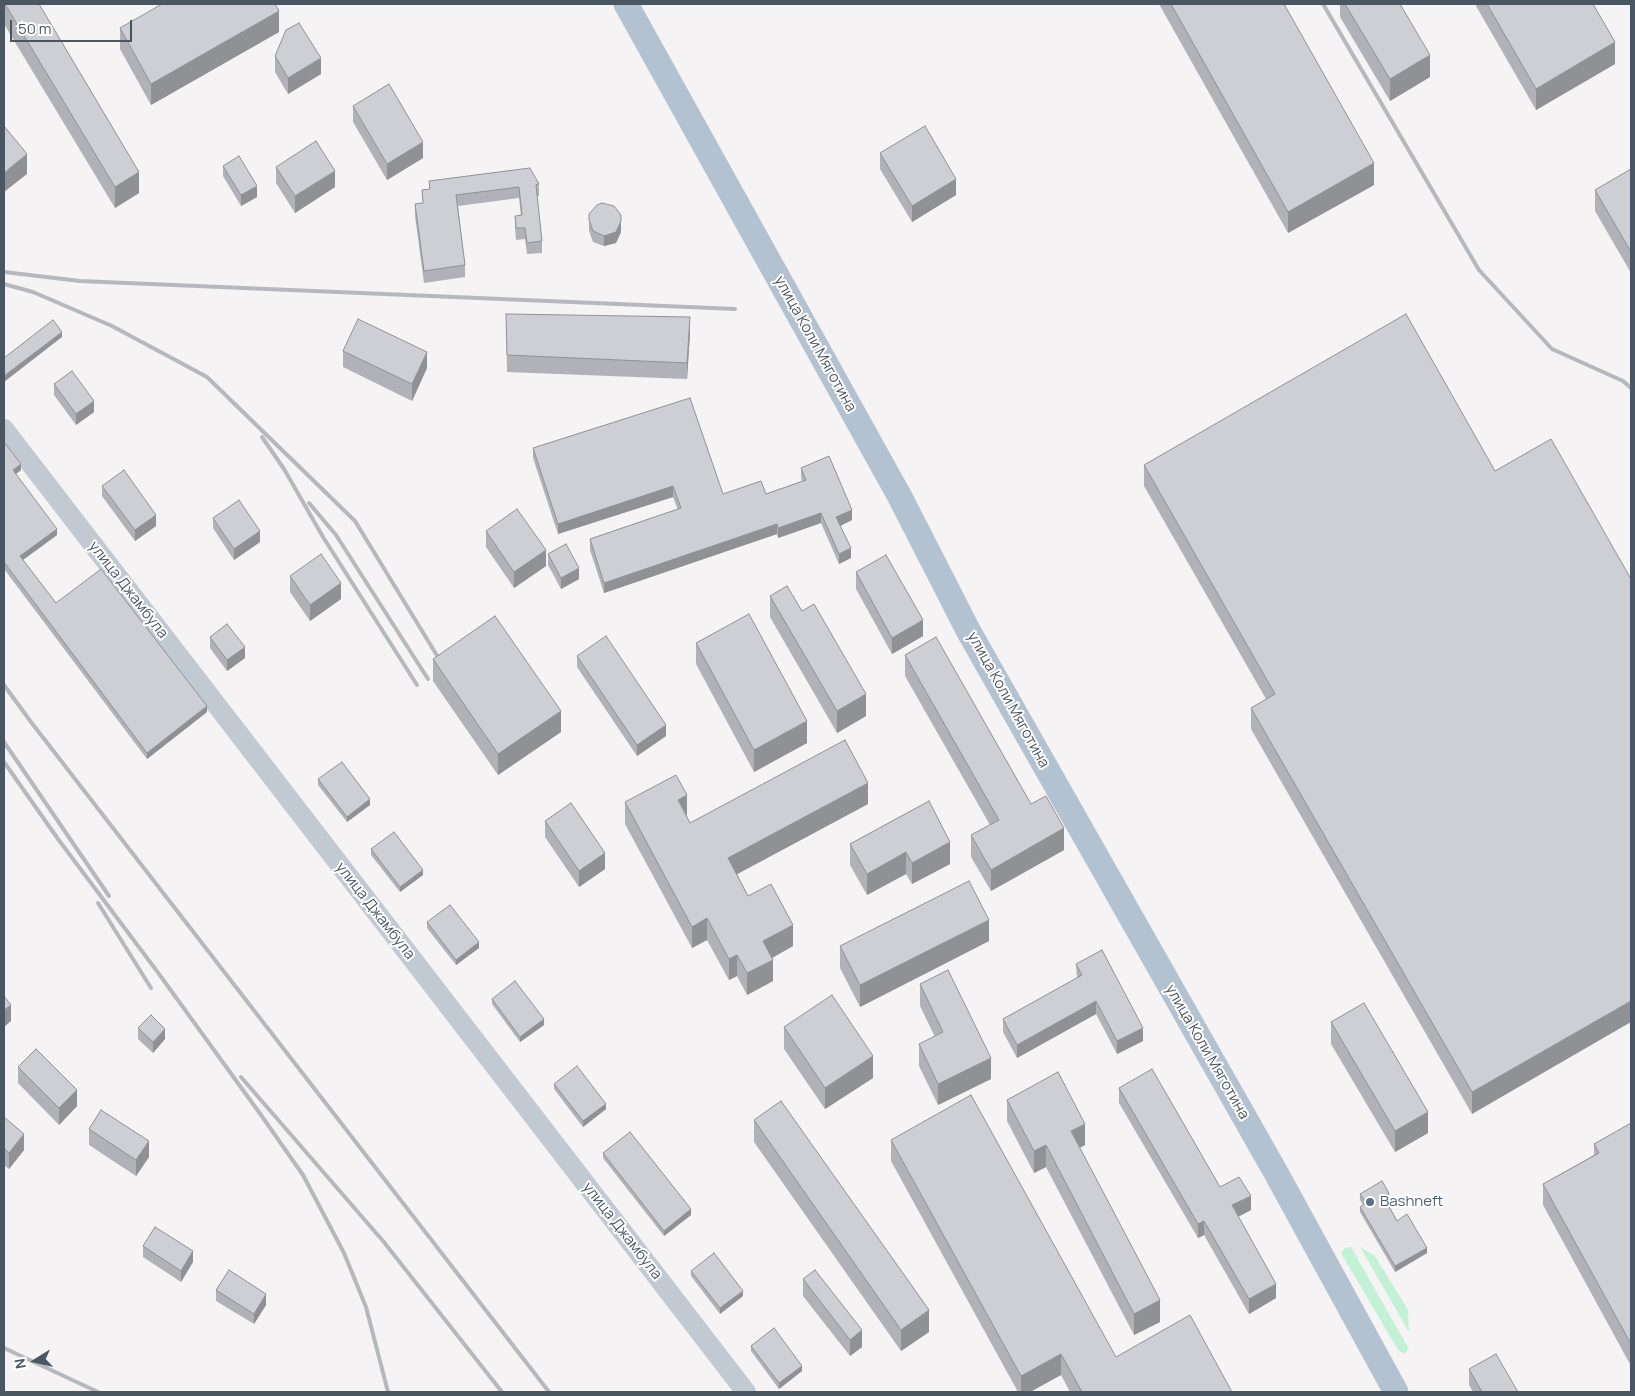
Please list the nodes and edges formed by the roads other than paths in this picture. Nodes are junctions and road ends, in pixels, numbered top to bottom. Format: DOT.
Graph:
graph roads {
  1 [pos="626,4"];
  2 [pos="4,429"];
  3 [pos="746,1392"];
  4 [pos="1396,1392"];
  1 -- 4 [label="main road, улица Коли Мяготина"];
  2 -- 3 [label="street, улица Джамбула"];
}
